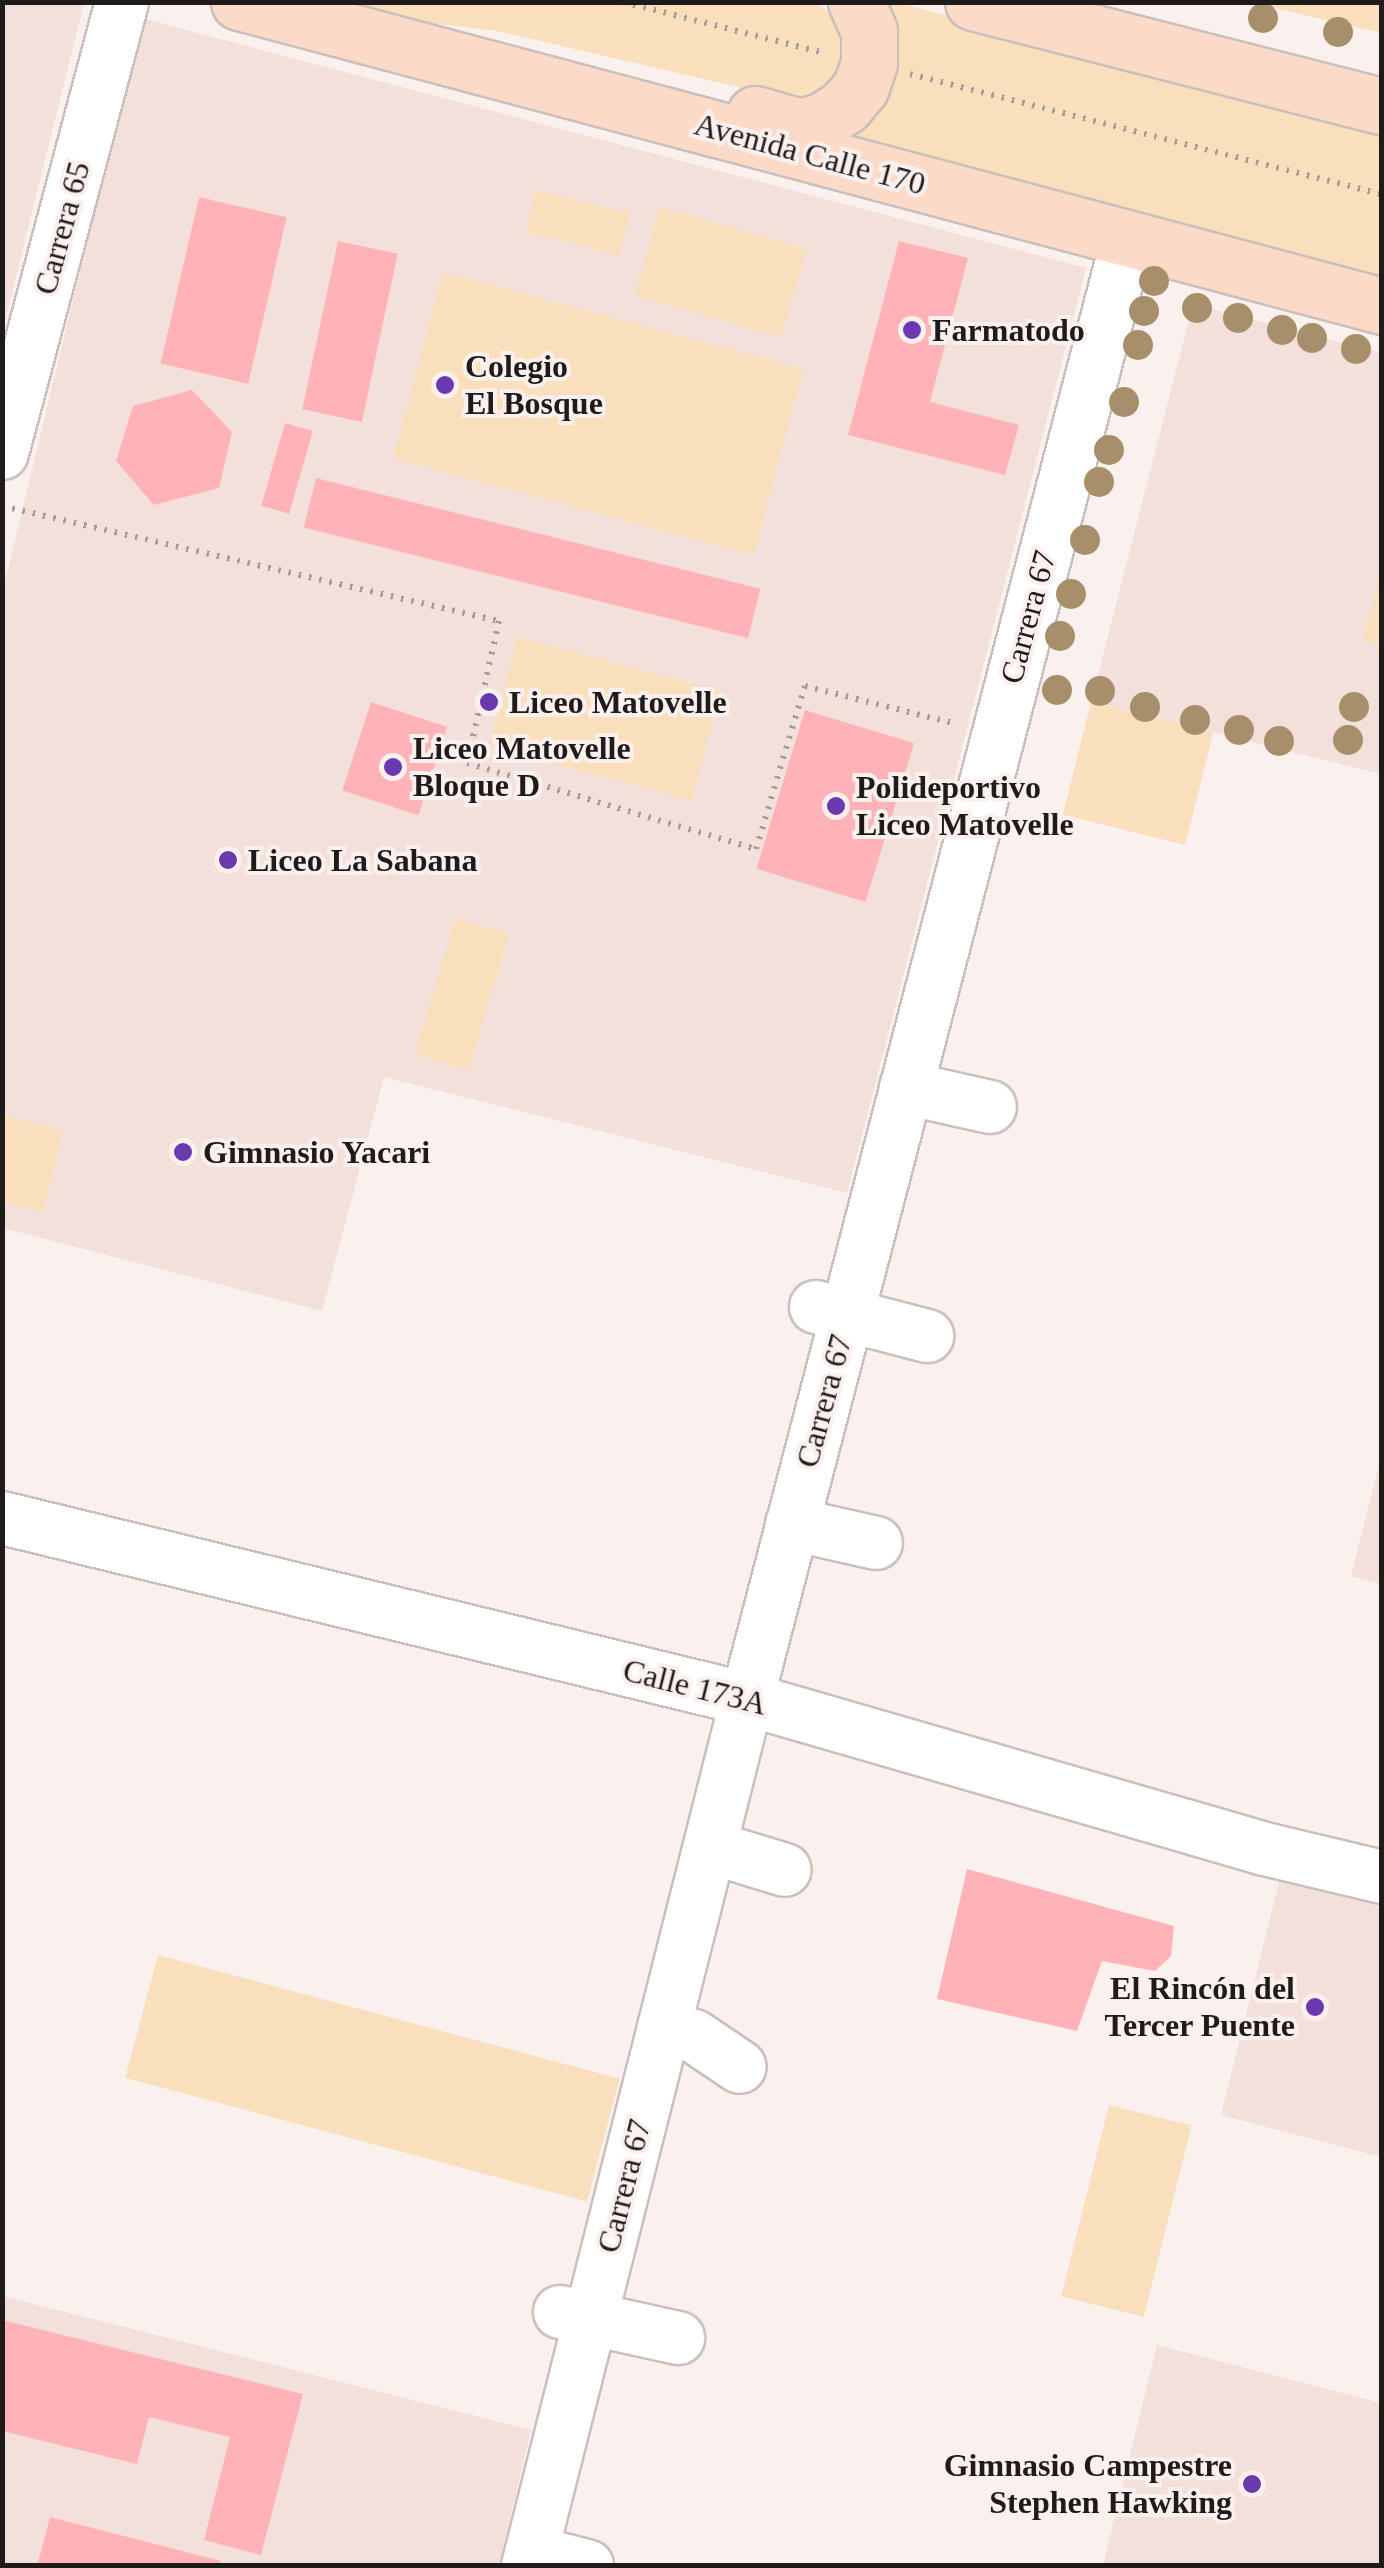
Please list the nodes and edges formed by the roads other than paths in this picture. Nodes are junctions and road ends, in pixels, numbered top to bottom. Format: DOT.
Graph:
graph roads {
  1 [pos="122,2"];
  2 [pos="239,2"];
  3 [pos="856,2"];
  4 [pos="973,2"];
  5 [pos="370,37"];
  6 [pos="1382,106"];
  7 [pos="1128,238"];
  8 [pos="1382,306"];
  9 [pos="2,453"];
  10 [pos="906,1088"];
  11 [pos="990,1107"];
  12 [pos="831,1311"];
  13 [pos="928,1336"];
  14 [pos="2,1518"];
  15 [pos="792,1524"];
  16 [pos="876,1543"];
  17 [pos="747,1699"];
  18 [pos="710,1847"];
  19 [pos="785,1870"];
  20 [pos="1382,1877"];
  21 [pos="664,2027"];
  22 [pos="740,2067"];
  23 [pos="576,2315"];
  24 [pos="678,2338"];
  25 [pos="530,2559"];
  26 [pos="587,2566"];
  1 -- 9 [label="street, Carrera 65"];
  2 -- 5 [label="main road, Avenida Calle 170"];
  3 -- 5 [label="main road"];
  4 -- 6 [label="main road"];
  5 -- 7 [label="main road, Avenida Calle 170"];
  7 -- 8 [label="main road, Avenida Calle 170"];
  7 -- 10 [label="street, Carrera 67"];
  10 -- 11 [label="street"];
  10 -- 12 [label="street, Carrera 67"];
  12 -- 13 [label="street"];
  12 -- 15 [label="street, Carrera 67"];
  14 -- 17 [label="street, Calle 173A"];
  15 -- 16 [label="street"];
  15 -- 17 [label="street, Carrera 67"];
  17 -- 18 [label="street, Carrera 67"];
  17 -- 20 [label="street, Calle 173A"];
  18 -- 19 [label="street"];
  18 -- 21 [label="street, Carrera 67"];
  21 -- 22 [label="street"];
  21 -- 23 [label="street, Carrera 67"];
  23 -- 24 [label="street"];
  23 -- 25 [label="street, Carrera 67"];
  25 -- 26 [label="street"];
}
